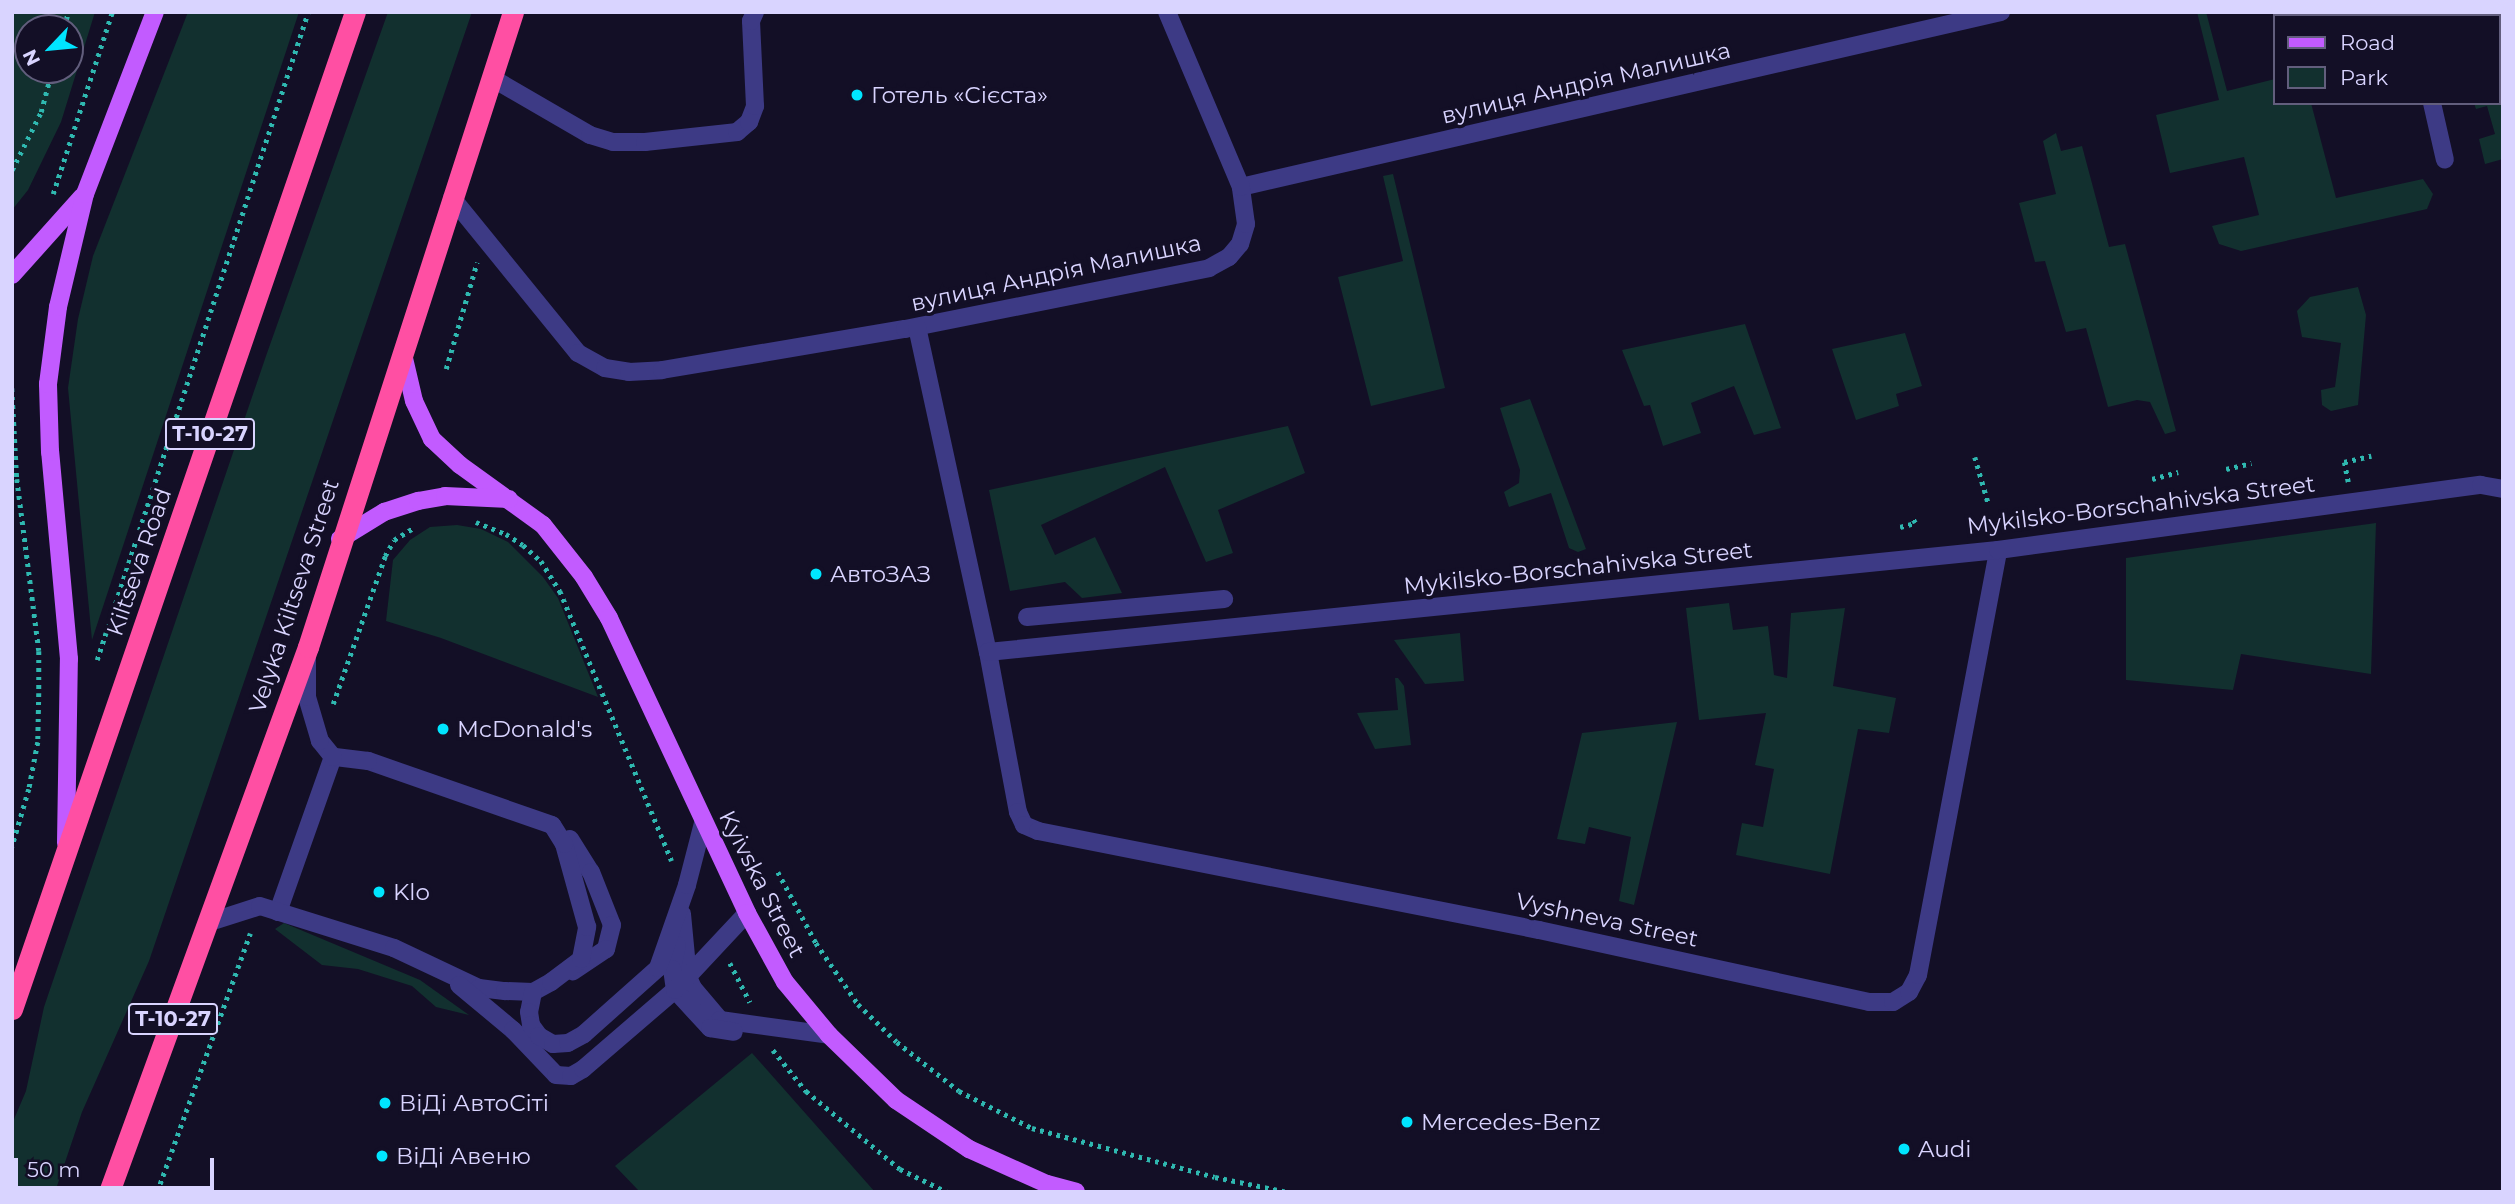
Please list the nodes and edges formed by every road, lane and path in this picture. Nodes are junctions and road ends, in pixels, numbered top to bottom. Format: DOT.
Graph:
graph roads {
  1 [pos="112,12"];
  2 [pos="155,12"];
  3 [pos="309,12"];
  4 [pos="355,12"];
  5 [pos="513,12"];
  6 [pos="755,12"];
  7 [pos="1167,12"];
  8 [pos="2001,12"];
  9 [pos="492,78"];
  10 [pos="48,84"];
  11 [pos="2432,105"];
  12 [pos="2445,160"];
  13 [pos="12,170"];
  14 [pos="1241,187"];
  15 [pos="85,194"];
  16 [pos="452,198"];
  17 [pos="45,205"];
  18 [pos="480,251"];
  19 [pos="12,275"];
  20 [pos="917,327"];
  21 [pos="403,354"];
  22 [pos="446,369"];
  23 [pos="12,388"];
  24 [pos="12,397"];
  25 [pos="2371,456"];
  26 [pos="1975,457"];
  27 [pos="2344,462"];
  28 [pos="2251,463"];
  29 [pos="2226,469"];
  30 [pos="2178,472"];
  31 [pos="2152,479"];
  32 [pos="2503,489"];
  33 [pos="511,499"];
  34 [pos="1988,502"];
  35 [pos="1912,517"];
  36 [pos="469,521"];
  37 [pos="421,525"];
  38 [pos="1900,527"];
  39 [pos="340,539"];
  40 [pos="1998,550"];
  41 [pos="1224,598"];
  42 [pos="1172,603"];
  43 [pos="1027,617"];
  44 [pos="1186,632"];
  45 [pos="307,647"];
  46 [pos="988,653"];
  47 [pos="39,658"];
  48 [pos="97,660"];
  49 [pos="320,741"];
  50 [pos="333,757"];
  51 [pos="703,823"];
  52 [pos="551,825"];
  53 [pos="12,847"];
  54 [pos="66,856"];
  55 [pos="778,872"];
  56 [pos="685,891"];
  57 [pos="260,906"];
  58 [pos="278,912"];
  59 [pos="747,913"];
  60 [pos="210,922"];
  61 [pos="719,940"];
  62 [pos="428,963"];
  63 [pos="551,982"];
  64 [pos="682,984"];
  65 [pos="533,992"];
  66 [pos="12,1009"];
  67 [pos="761,1024"];
  68 [pos="829,1035"];
  69 [pos="109,1192"];
  70 [pos="157,1192"];
  71 [pos="947,1192"];
  72 [pos="1076,1192"];
  73 [pos="1288,1192"];
  1 -- 17 [label="path"];
  2 -- 15 [label="main road"];
  3 -- 48 [label="path"];
  4 -- 54 [label="highway, Kiltseva Road / Т-10-27"];
  5 -- 9 [label="highway, Velyka Kiltseva Street / Т-10-27"];
  6 -- 9 [label="street"];
  7 -- 14 [label="street"];
  8 -- 14 [label="street, вулиця Андрія Малишка"];
  9 -- 16 [label="highway, Velyka Kiltseva Street / Т-10-27"];
  10 -- 13 [label="path"];
  11 -- 12 [label="street"];
  14 -- 20 [label="street, вулиця Андрія Малишка"];
  15 -- 19 [label="main road"];
  15 -- 54 [label="main road"];
  16 -- 20 [label="street, вулиця Андрія Малишка"];
  16 -- 21 [label="highway, Velyka Kiltseva Street / Т-10-27"];
  18 -- 22 [label="path"];
  20 -- 46 [label="street"];
  21 -- 33 [label="main road, Kyivska Street"];
  21 -- 39 [label="highway, Velyka Kiltseva Street / Т-10-27"];
  23 -- 47 [label="path"];
  24 -- 47 [label="path"];
  25 -- 27 [label="path"];
  26 -- 34 [label="path"];
  28 -- 29 [label="path"];
  30 -- 31 [label="path"];
  32 -- 40 [label="street, Mykilsko-Borschahivska Street"];
  33 -- 39 [label="main road"];
  33 -- 51 [label="main road, Kyivska Street"];
  35 -- 38 [label="path"];
  36 -- 56 [label="path"];
  37 -- 49 [label="path"];
  39 -- 45 [label="highway, Velyka Kiltseva Street / Т-10-27"];
  40 -- 44 [label="street, Mykilsko-Borschahivska Street"];
  40 -- 46 [label="street, Vyshneva Street"];
  41 -- 42 [label="street"];
  42 -- 43 [label="street"];
  42 -- 44 [label="street"];
  44 -- 46 [label="street, Mykilsko-Borschahivska Street"];
  45 -- 49 [label="street"];
  45 -- 60 [label="highway, Velyka Kiltseva Street / Т-10-27"];
  47 -- 53 [label="path"];
  49 -- 50 [label="street"];
  50 -- 52 [label="street"];
  50 -- 58 [label="street"];
  51 -- 56 [label="street"];
  51 -- 59 [label="main road, Kyivska Street"];
  52 -- 63 [label="street"];
  52 -- 63 [label="street"];
  54 -- 66 [label="highway, Kiltseva Road / Т-10-27"];
  55 -- 73 [label="path"];
  56 -- 64 [label="street"];
  56 -- 65 [label="street"];
  57 -- 58 [label="street"];
  57 -- 60 [label="street"];
  57 -- 70 [label="path"];
  58 -- 62 [label="street"];
  59 -- 61 [label="street"];
  59 -- 68 [label="main road, Kyivska Street"];
  60 -- 69 [label="highway, Velyka Kiltseva Street / Т-10-27"];
  61 -- 64 [label="street"];
  61 -- 67 [label="path"];
  62 -- 64 [label="street"];
  62 -- 65 [label="street"];
  63 -- 65 [label="street"];
  64 -- 67 [label="street"];
  67 -- 68 [label="street"];
  67 -- 71 [label="path"];
  68 -- 72 [label="main road, Kyivska Street"];
}
